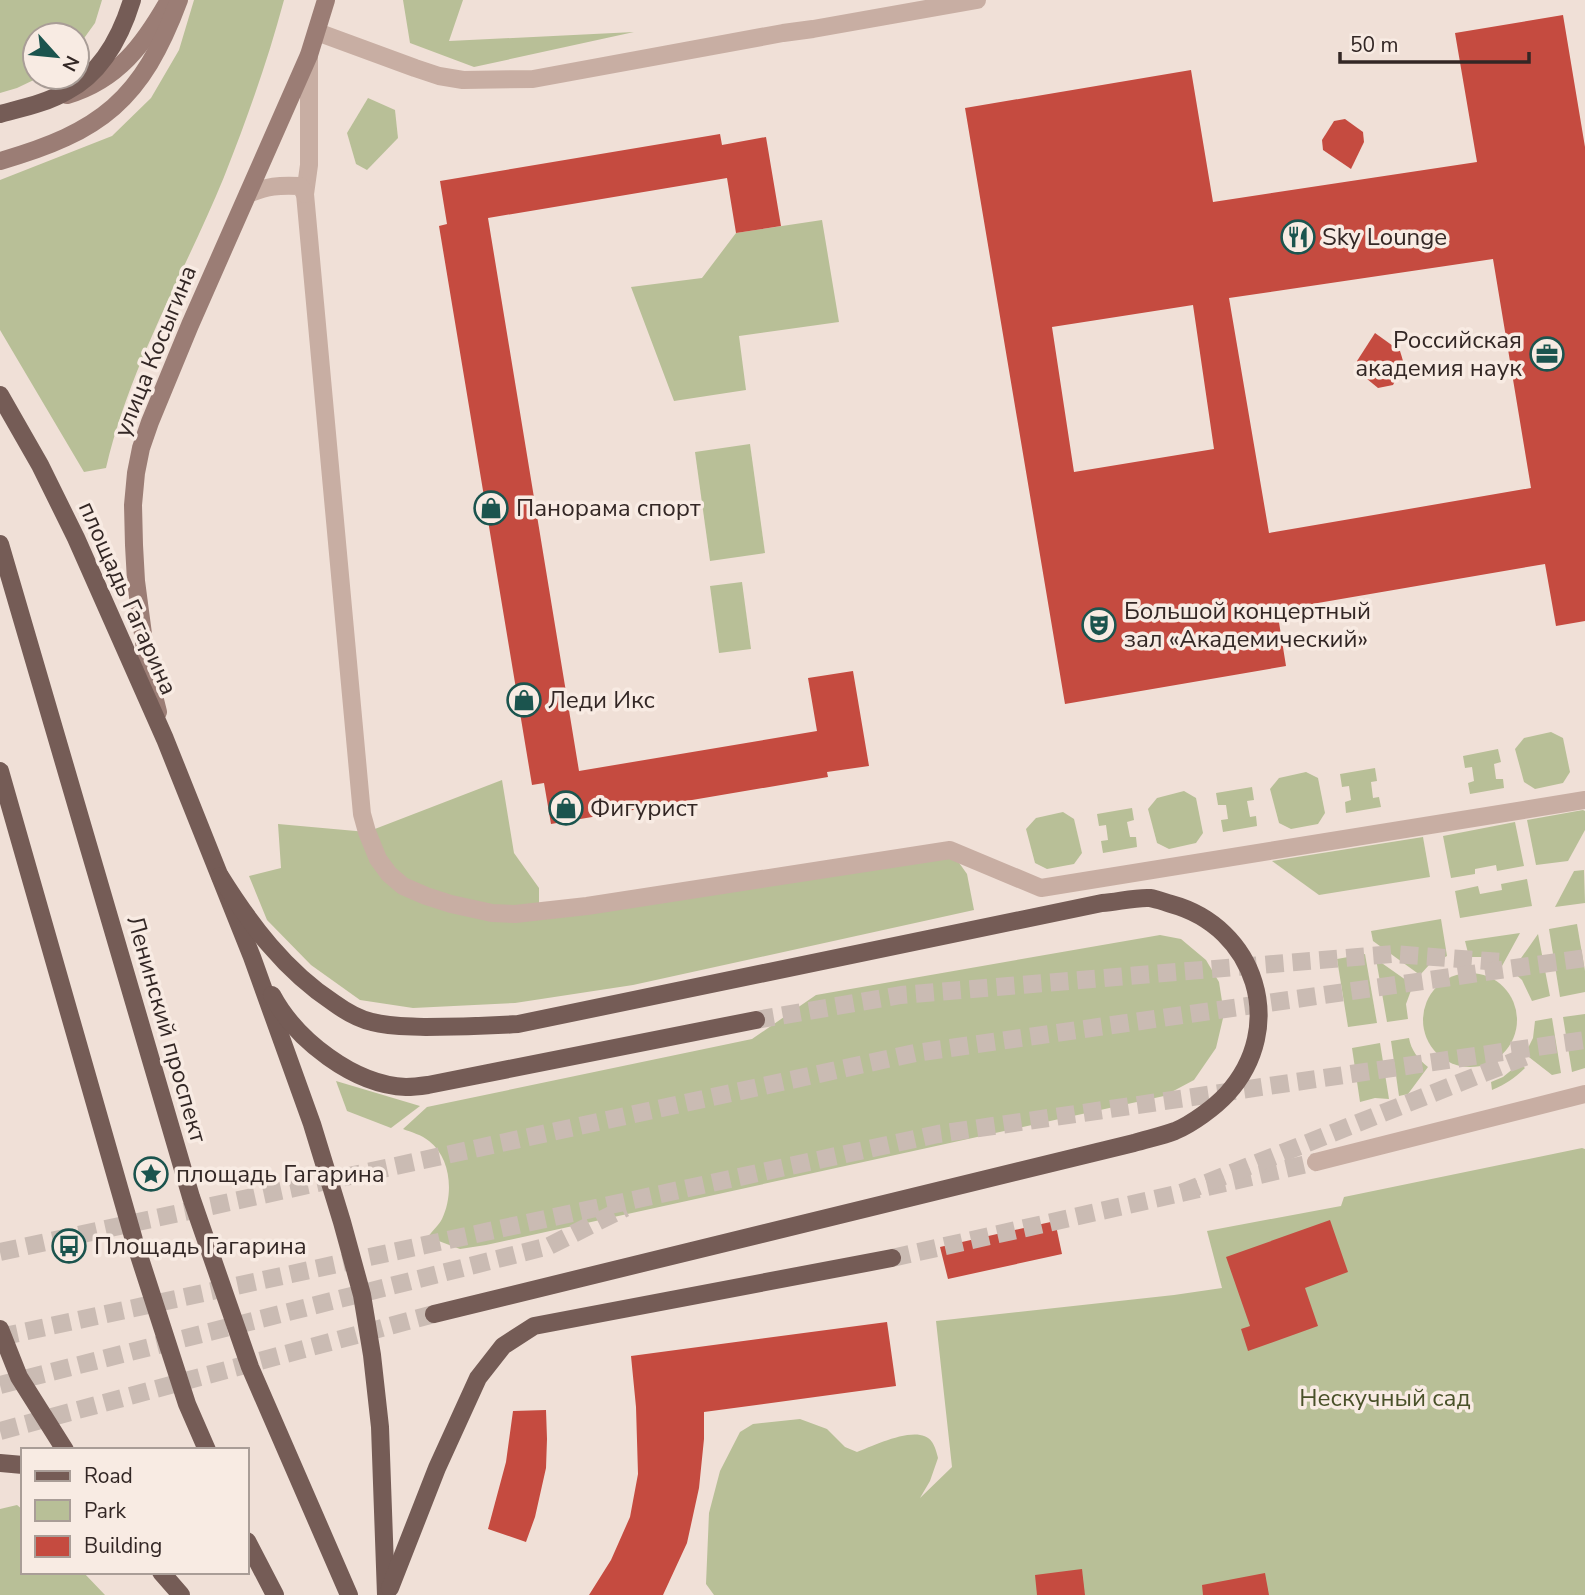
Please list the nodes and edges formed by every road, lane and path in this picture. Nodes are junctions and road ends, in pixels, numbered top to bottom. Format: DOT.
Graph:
graph roads {
  1 [pos="132,0"];
  2 [pos="169,0"];
  3 [pos="179,0"];
  4 [pos="326,0"];
  5 [pos="977,0"];
  6 [pos="317,32"];
  7 [pos="309,55"];
  8 [pos="44,102"];
  9 [pos="0,114"];
  10 [pos="0,161"];
  11 [pos="248,194"];
  12 [pos="305,194"];
  13 [pos="0,395"];
  14 [pos="0,544"];
  15 [pos="164,739"];
  16 [pos="0,771"];
  17 [pos="1585,800"];
  18 [pos="220,876"];
  19 [pos="252,957"];
  20 [pos="756,1020"];
  21 [pos="1585,1094"];
  22 [pos="1316,1162"];
  23 [pos="892,1258"];
  24 [pos="434,1314"];
  25 [pos="0,1329"];
  26 [pos="64,1448"];
  27 [pos="206,1448"];
  28 [pos="0,1463"];
  29 [pos="21,1465"];
  30 [pos="248,1543"];
  31 [pos="163,1574"];
  32 [pos="181,1595"];
  33 [pos="275,1595"];
  34 [pos="349,1595"];
  35 [pos="387,1595"];
  1 -- 8 [label="main road"];
  2 -- 8 [label="main road"];
  3 -- 10 [label="main road"];
  4 -- 6 [label="main road, улица Косыгина"];
  5 -- 6 [label="street"];
  6 -- 7 [label="main road, улица Косыгина"];
  7 -- 11 [label="main road, улица Косыгина"];
  7 -- 12 [label="street"];
  8 -- 9 [label="main road"];
  11 -- 12 [label="street"];
  11 -- 15 [label="main road, улица Косыгина"];
  12 -- 17 [label="street"];
  13 -- 15 [label="main road, площадь Гагарина"];
  14 -- 34 [label="main road, Ленинский проспект"];
  15 -- 18 [label="main road, площадь Гагарина"];
  16 -- 27 [label="main road"];
  18 -- 19 [label="main road, площадь Гагарина"];
  18 -- 24 [label="main road"];
  19 -- 20 [label="main road"];
  19 -- 35 [label="main road, площадь Гагарина"];
  21 -- 22 [label="street"];
  23 -- 35 [label="main road"];
  25 -- 26 [label="main road"];
  28 -- 29 [label="main road"];
  30 -- 33 [label="main road"];
  31 -- 32 [label="main road"];
}
